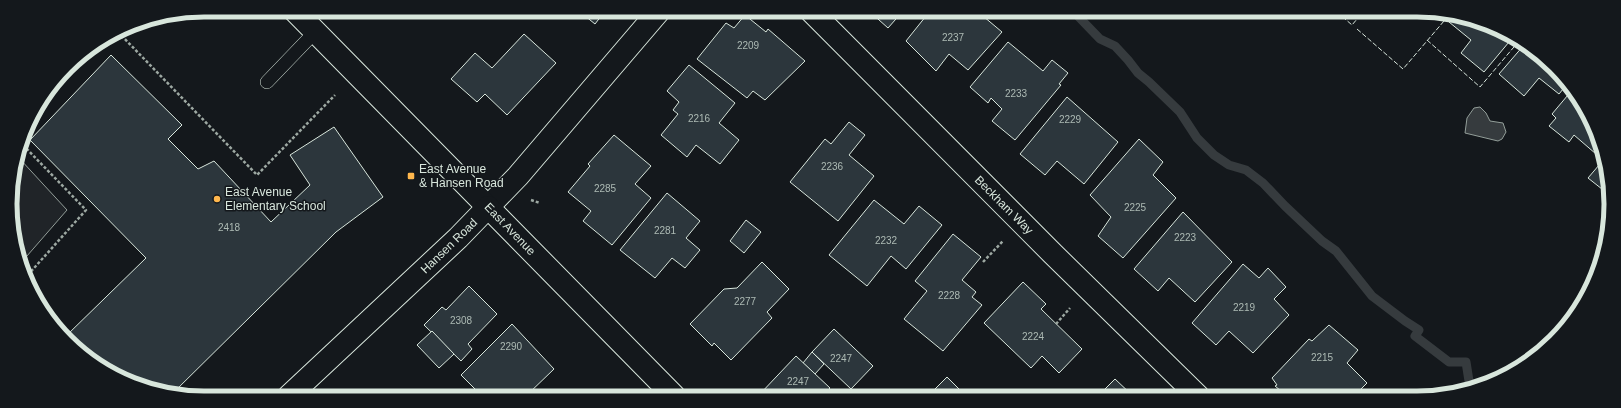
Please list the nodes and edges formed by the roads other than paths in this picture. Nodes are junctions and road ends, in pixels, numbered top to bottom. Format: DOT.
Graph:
graph roads {
  1 [pos="301,17"];
  2 [pos="654,17"];
  3 [pos="817,17"];
  4 [pos="315,32"];
  5 [pos="267,82"];
  6 [pos="488,207"];
  7 [pos="294,391"];
  8 [pos="669,391"];
  9 [pos="1193,391"];
  1 -- 4 [label="street, East Avenue"];
  2 -- 6 [label="street, Hansen Road"];
  3 -- 9 [label="street, Beckham Way"];
  4 -- 5 [label="lane"];
  4 -- 6 [label="street, East Avenue"];
  6 -- 7 [label="street, Hansen Road"];
  6 -- 8 [label="street, East Avenue"];
}
